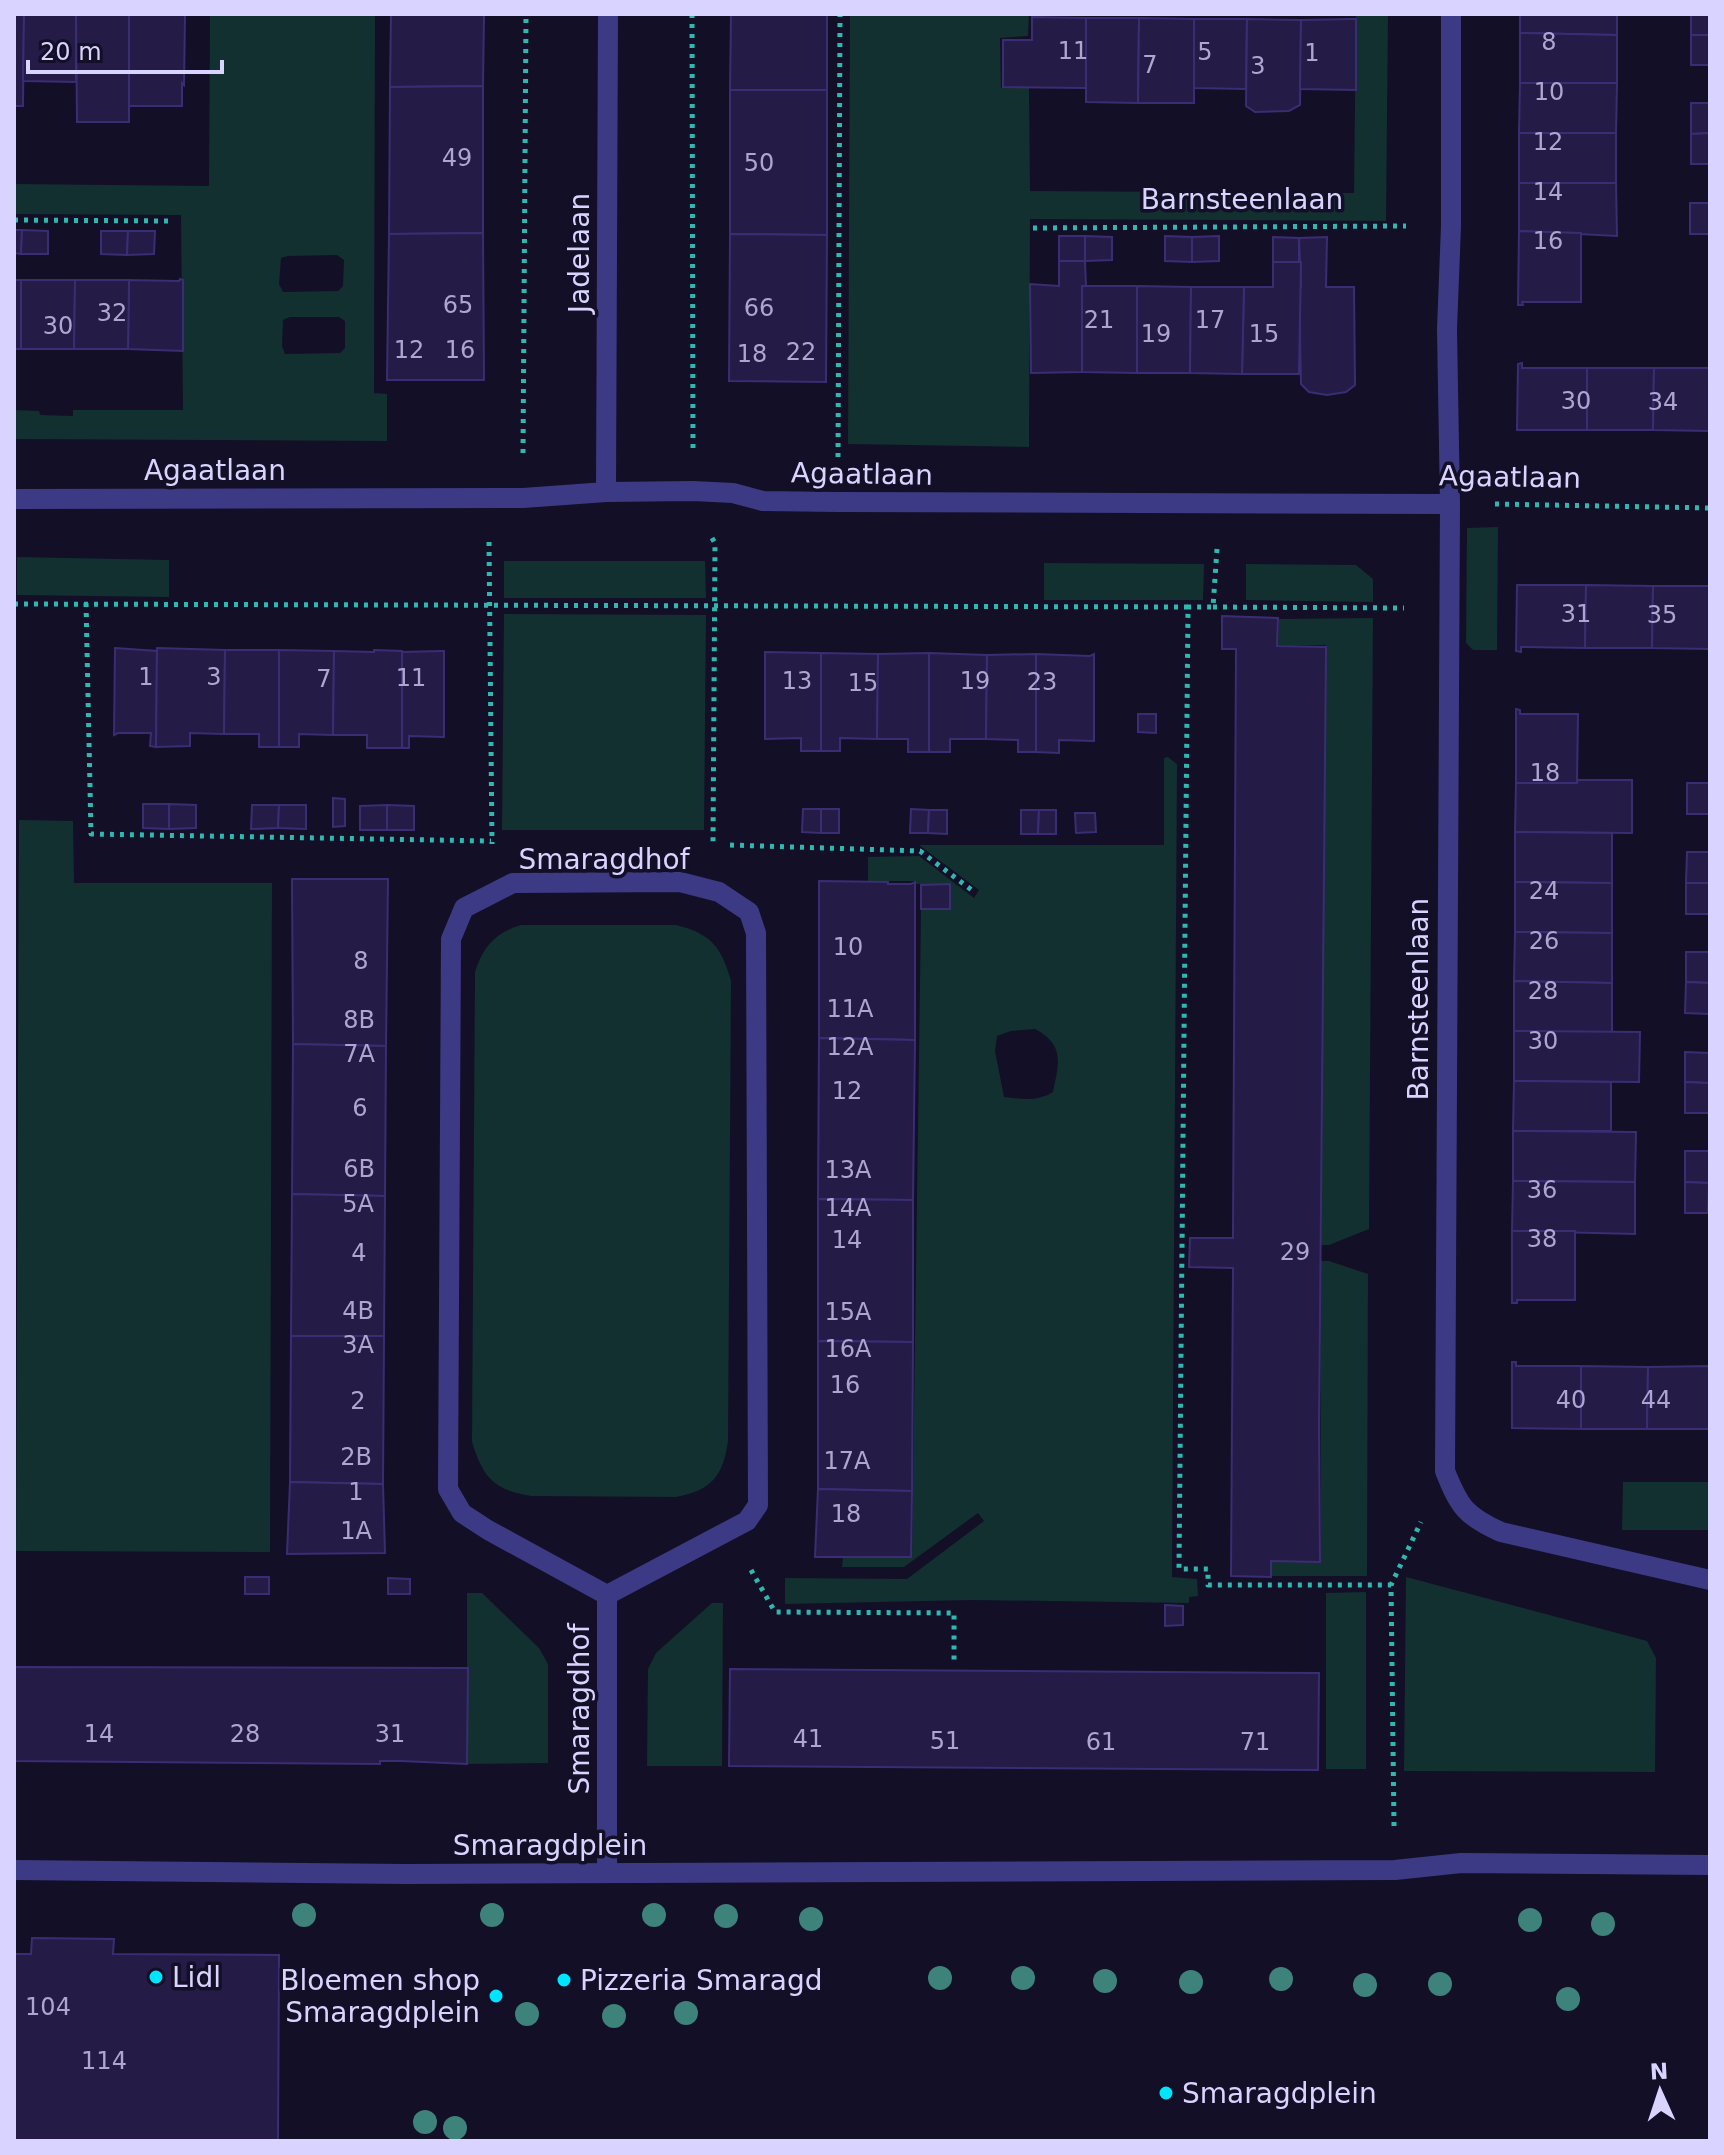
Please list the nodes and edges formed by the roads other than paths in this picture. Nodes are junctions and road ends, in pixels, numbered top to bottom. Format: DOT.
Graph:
graph roads {
  1 [pos="608,14"];
  2 [pos="1451,14"];
  3 [pos="606,492"];
  4 [pos="14,499"];
  5 [pos="1450,504"];
  6 [pos="1710,1580"];
  7 [pos="607,1595"];
  8 [pos="1710,1865"];
  9 [pos="14,1870"];
  10 [pos="607,1872"];
  1 -- 3 [label="street, Jadelaan"];
  2 -- 5 [label="street, Barnsteenlaan"];
  3 -- 4 [label="street, Agaatlaan"];
  3 -- 5 [label="street, Agaatlaan"];
  5 -- 6 [label="street, Barnsteenlaan"];
  7 -- 7 [label="street, Smaragdhof"];
  7 -- 10 [label="street, Smaragdhof"];
  8 -- 10 [label="street, Smaragdplein"];
  9 -- 10 [label="street, Smaragdplein"];
}
